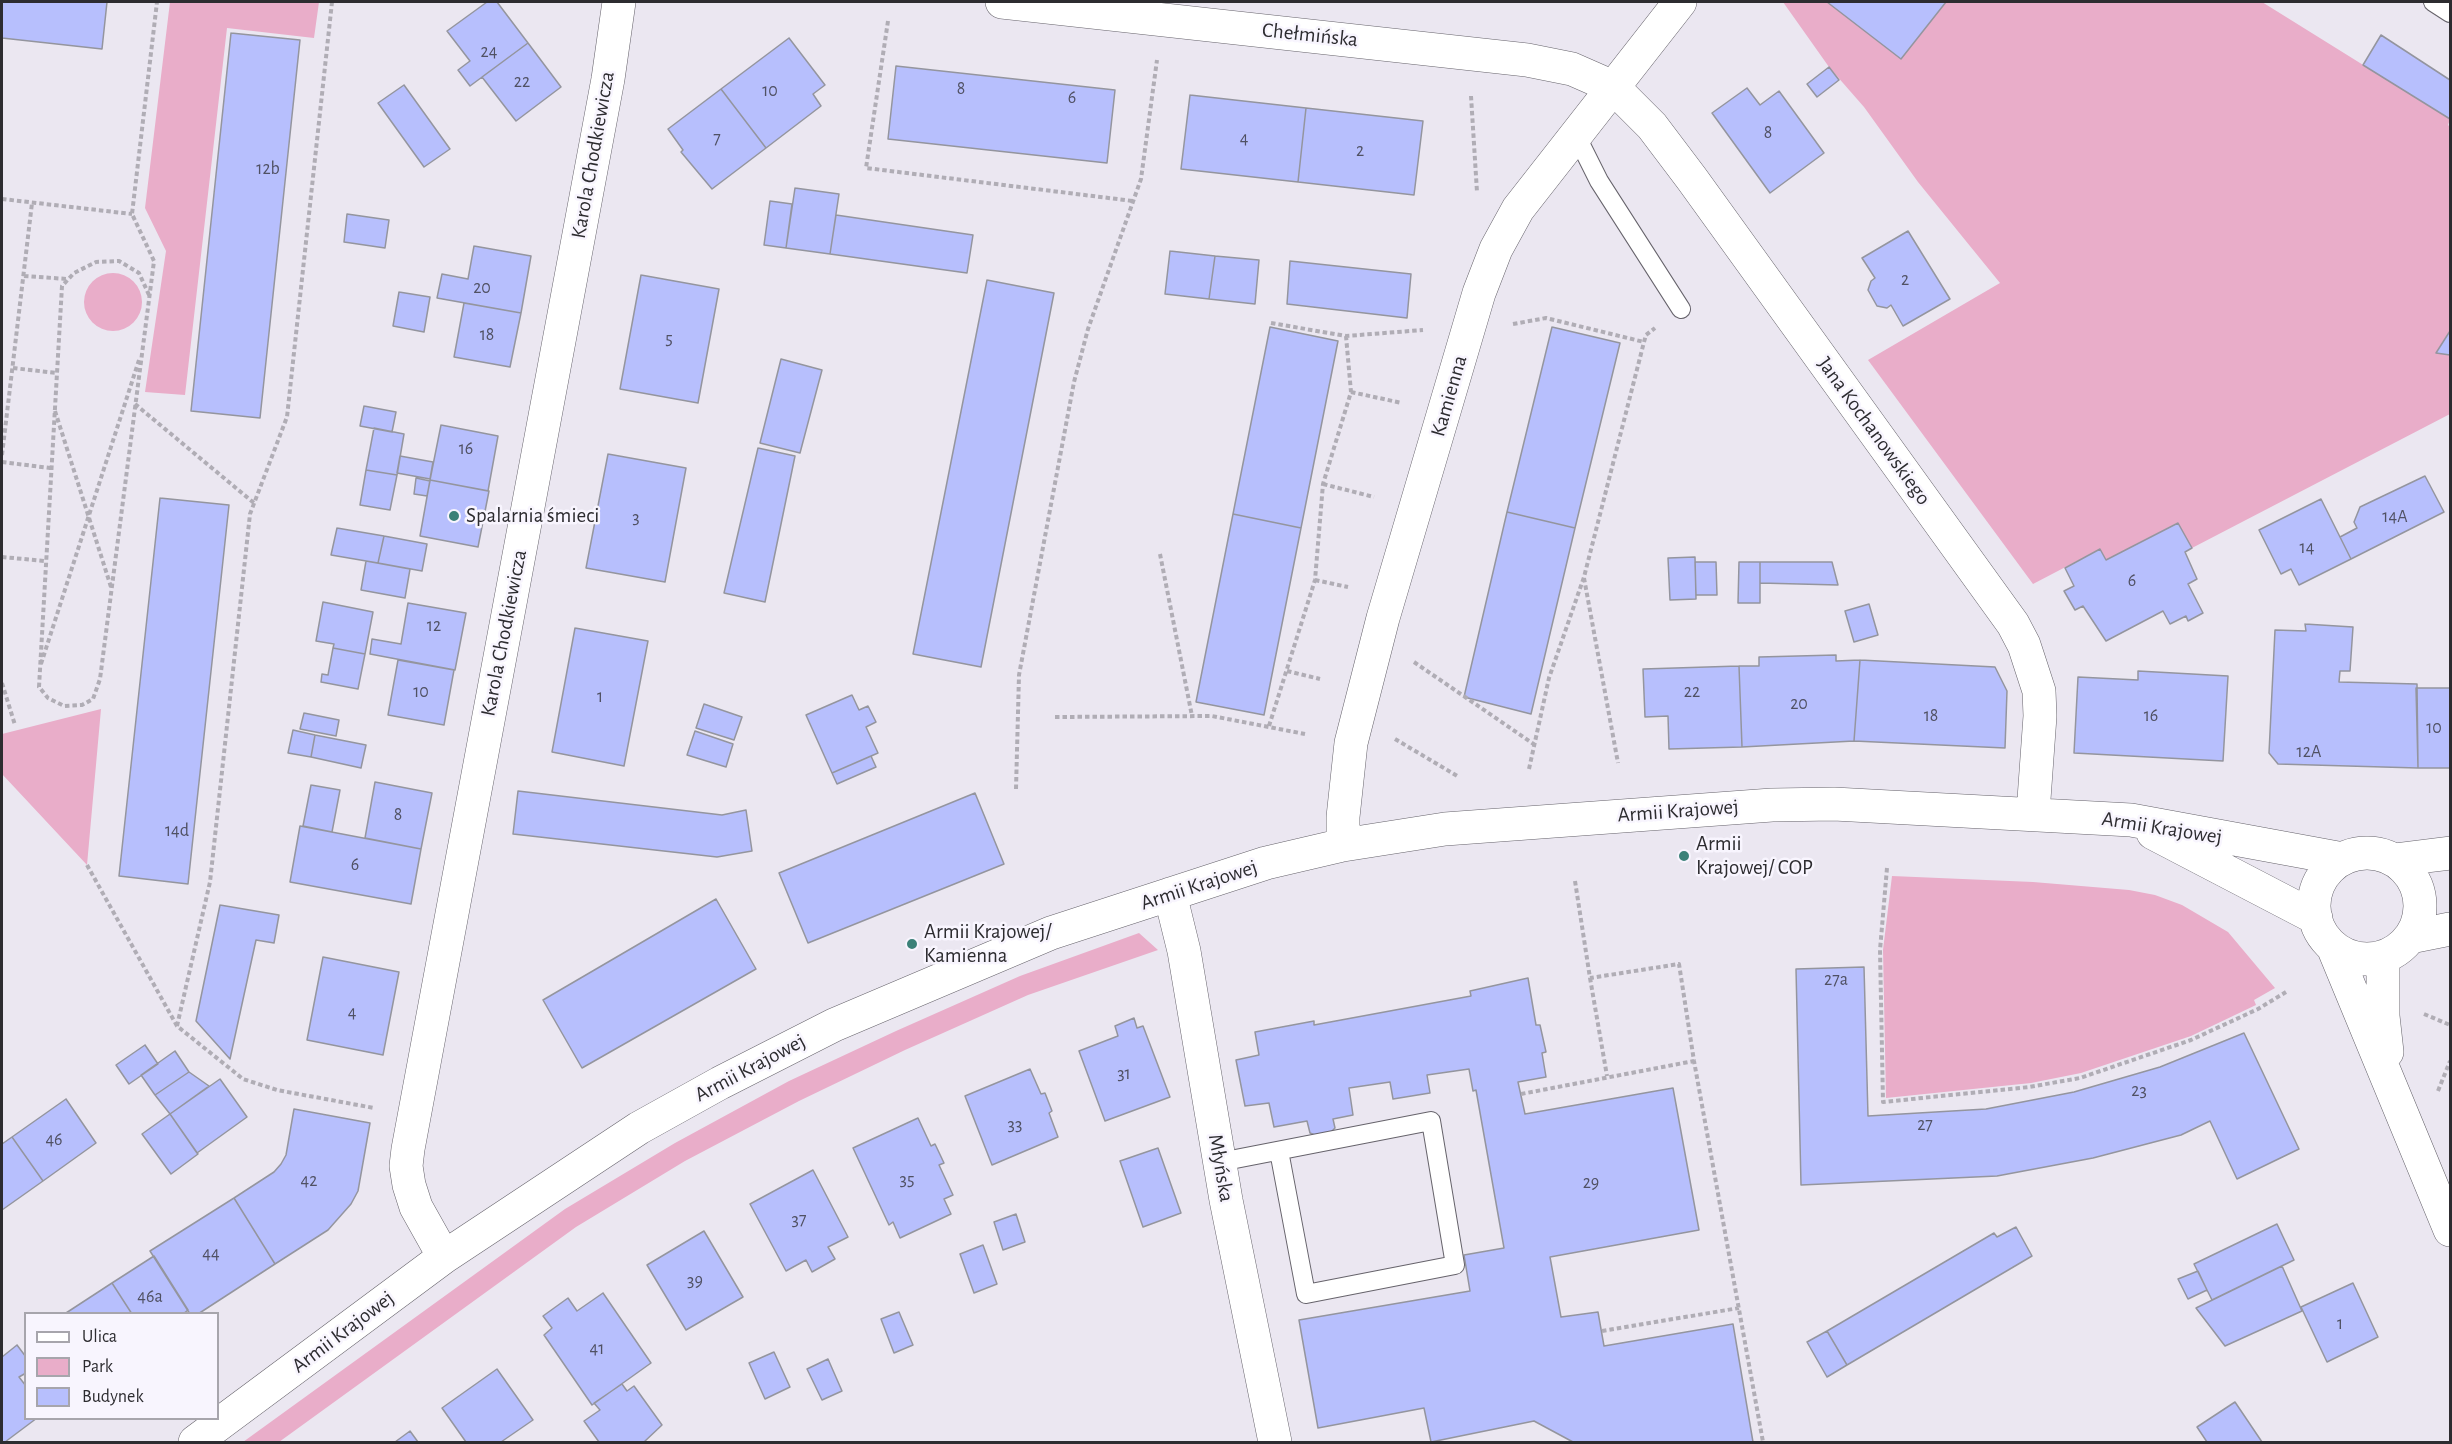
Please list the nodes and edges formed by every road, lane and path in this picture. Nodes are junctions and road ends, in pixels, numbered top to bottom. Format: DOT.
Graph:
graph roads {
  1 [pos="157,2"];
  2 [pos="332,2"];
  3 [pos="619,2"];
  4 [pos="1002,2"];
  5 [pos="1680,2"];
  6 [pos="2433,2"];
  7 [pos="2451,13"];
  8 [pos="888,21"];
  9 [pos="1158,49"];
  10 [pos="1470,86"];
  11 [pos="1613,87"];
  12 [pos="1575,133"];
  13 [pos="1477,192"];
  14 [pos="2,199"];
  15 [pos="1133,201"];
  16 [pos="32,203"];
  17 [pos="132,214"];
  18 [pos="24,276"];
  19 [pos="68,279"];
  20 [pos="149,295"];
  21 [pos="1681,309"];
  22 [pos="1271,323"];
  23 [pos="1423,330"];
  24 [pos="1467,334"];
  25 [pos="1346,336"];
  26 [pos="1644,342"];
  27 [pos="143,348"];
  28 [pos="13,368"];
  29 [pos="56,373"];
  30 [pos="1351,392"];
  31 [pos="1402,403"];
  32 [pos="135,404"];
  33 [pos="53,407"];
  34 [pos="2,455"];
  35 [pos="2,462"];
  36 [pos="50,468"];
  37 [pos="1323,484"];
  38 [pos="1374,497"];
  39 [pos="254,503"];
  40 [pos="88,518"];
  41 [pos="1160,554"];
  42 [pos="2,557"];
  43 [pos="45,561"];
  44 [pos="1584,578"];
  45 [pos="1315,580"];
  46 [pos="112,587"];
  47 [pos="1348,587"];
  48 [pos="1410,660"];
  49 [pos="39,670"];
  50 [pos="1287,671"];
  51 [pos="1320,679"];
  52 [pos="2,683"];
  53 [pos="1192,716"];
  54 [pos="1055,717"];
  55 [pos="15,725"];
  56 [pos="1269,726"];
  57 [pos="1305,734"];
  58 [pos="1394,738"];
  59 [pos="1534,745"];
  60 [pos="1618,763"];
  61 [pos="1529,769"];
  62 [pos="1459,777"];
  63 [pos="1016,789"];
  64 [pos="2033,813"];
  65 [pos="2131,820"];
  66 [pos="1343,845"];
  67 [pos="2451,853"];
  68 [pos="2343,859"];
  69 [pos="2394,860"];
  70 [pos="87,865"];
  71 [pos="1887,868"];
  72 [pos="1575,881"];
  73 [pos="1170,894"];
  74 [pos="2316,918"];
  75 [pos="2451,928"];
  76 [pos="2410,936"];
  77 [pos="2333,947"];
  78 [pos="2383,957"];
  79 [pos="1590,978"];
  80 [pos="2286,992"];
  81 [pos="177,1026"];
  82 [pos="1694,1061"];
  83 [pos="1607,1076"];
  84 [pos="2392,1092"];
  85 [pos="1521,1094"];
  86 [pos="375,1108"];
  87 [pos="1279,1151"];
  88 [pos="1220,1162"];
  89 [pos="2447,1215"];
  90 [pos="444,1257"];
  91 [pos="1739,1308"];
  92 [pos="1602,1331"];
  93 [pos="195,1443"];
  94 [pos="1275,1443"];
  95 [pos="1763,1443"];
  1 -- 17 [label="path"];
  2 -- 39 [label="path"];
  3 -- 90 [label="street, Karola Chodkiewicza"];
  4 -- 11 [label="street, Chełmińska"];
  5 -- 11 [label="street, Kamienna"];
  6 -- 7 [label="lane"];
  8 -- 15 [label="path"];
  9 -- 15 [label="path"];
  10 -- 13 [label="path"];
  11 -- 12 [label="street, Kamienna"];
  11 -- 64 [label="street, Jana Kochanowskiego"];
  12 -- 21 [label="lane"];
  12 -- 24 [label="street, Kamienna"];
  14 -- 16 [label="path"];
  15 -- 63 [label="path"];
  16 -- 17 [label="path"];
  16 -- 18 [label="path"];
  17 -- 20 [label="path"];
  18 -- 19 [label="path"];
  18 -- 28 [label="path"];
  19 -- 20 [label="path"];
  19 -- 29 [label="path"];
  20 -- 27 [label="path"];
  21 -- 26 [label="path"];
  22 -- 25 [label="path"];
  23 -- 25 [label="path"];
  24 -- 26 [label="path"];
  24 -- 66 [label="street, Kamienna"];
  25 -- 30 [label="path"];
  26 -- 44 [label="path"];
  27 -- 32 [label="path"];
  27 -- 40 [label="path"];
  28 -- 29 [label="path"];
  28 -- 34 [label="path"];
  29 -- 33 [label="path"];
  30 -- 31 [label="path"];
  30 -- 37 [label="path"];
  32 -- 39 [label="path"];
  32 -- 46 [label="path"];
  33 -- 36 [label="path"];
  33 -- 40 [label="path"];
  35 -- 36 [label="path"];
  36 -- 43 [label="path"];
  37 -- 38 [label="path"];
  37 -- 45 [label="path"];
  39 -- 81 [label="path"];
  40 -- 46 [label="path"];
  40 -- 49 [label="path"];
  41 -- 53 [label="path"];
  42 -- 43 [label="path"];
  43 -- 49 [label="path"];
  44 -- 59 [label="path"];
  44 -- 60 [label="path"];
  45 -- 47 [label="path"];
  45 -- 50 [label="path"];
  46 -- 49 [label="path"];
  48 -- 59 [label="path"];
  50 -- 51 [label="path"];
  50 -- 56 [label="path"];
  52 -- 55 [label="path"];
  53 -- 54 [label="path"];
  53 -- 56 [label="path"];
  56 -- 57 [label="path"];
  58 -- 62 [label="path"];
  59 -- 61 [label="path"];
  64 -- 65 [label="street, Armii Krajowej"];
  64 -- 66 [label="street, Armii Krajowej"];
  65 -- 68 [label="street, Armii Krajowej"];
  65 -- 74 [label="street"];
  66 -- 73 [label="street, Armii Krajowej"];
  67 -- 69 [label="street"];
  68 -- 69 [label="street"];
  68 -- 74 [label="street"];
  69 -- 76 [label="street"];
  70 -- 81 [label="path"];
  71 -- 80 [label="path"];
  72 -- 79 [label="path"];
  73 -- 88 [label="street, Młyńska"];
  73 -- 90 [label="street, Armii Krajowej"];
  74 -- 77 [label="street"];
  75 -- 76 [label="street"];
  76 -- 78 [label="street"];
  77 -- 78 [label="street"];
  77 -- 84 [label="street"];
  78 -- 84 [label="street"];
  79 -- 82 [label="path"];
  79 -- 83 [label="path"];
  81 -- 86 [label="path"];
  82 -- 83 [label="path"];
  82 -- 91 [label="path"];
  83 -- 85 [label="path"];
  84 -- 89 [label="street"];
  87 -- 87 [label="lane"];
  87 -- 88 [label="lane"];
  88 -- 94 [label="street, Młyńska"];
  90 -- 93 [label="street, Armii Krajowej"];
  91 -- 92 [label="path"];
  91 -- 95 [label="path"];
}
